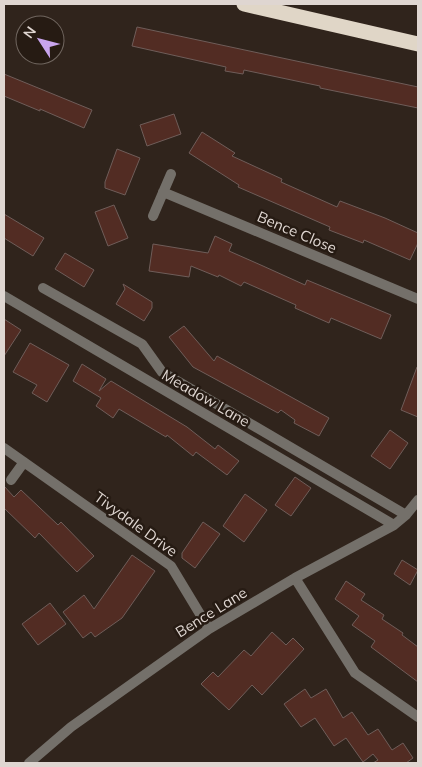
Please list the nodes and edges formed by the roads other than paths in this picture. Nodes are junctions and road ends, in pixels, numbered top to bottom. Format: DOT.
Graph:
graph roads {
  1 [pos="244,4"];
  2 [pos="418,44"];
  3 [pos="171,174"];
  4 [pos="163,192"];
  5 [pos="153,216"];
  6 [pos="43,288"];
  7 [pos="4,296"];
  8 [pos="418,299"];
  9 [pos="4,448"];
  10 [pos="24,462"];
  11 [pos="11,480"];
  12 [pos="418,500"];
  13 [pos="406,515"];
  14 [pos="394,525"];
  15 [pos="295,578"];
  16 [pos="209,629"];
  17 [pos="418,717"];
  18 [pos="29,763"];
  1 -- 2 [label="highway"];
  3 -- 4 [label="street"];
  4 -- 5 [label="street"];
  4 -- 8 [label="street, Bence Close"];
  6 -- 13 [label="street, Meadow Lane"];
  7 -- 14 [label="street, Meadow Lane"];
  9 -- 10 [label="street, Tivydale Drive"];
  10 -- 11 [label="street"];
  10 -- 16 [label="street, Tivydale Drive"];
  12 -- 13 [label="street, Bence Lane"];
  13 -- 14 [label="street, Bence Lane"];
  14 -- 15 [label="street, Bence Lane"];
  15 -- 16 [label="street, Bence Lane"];
  15 -- 17 [label="street"];
  16 -- 18 [label="street, Bence Lane"];
}
